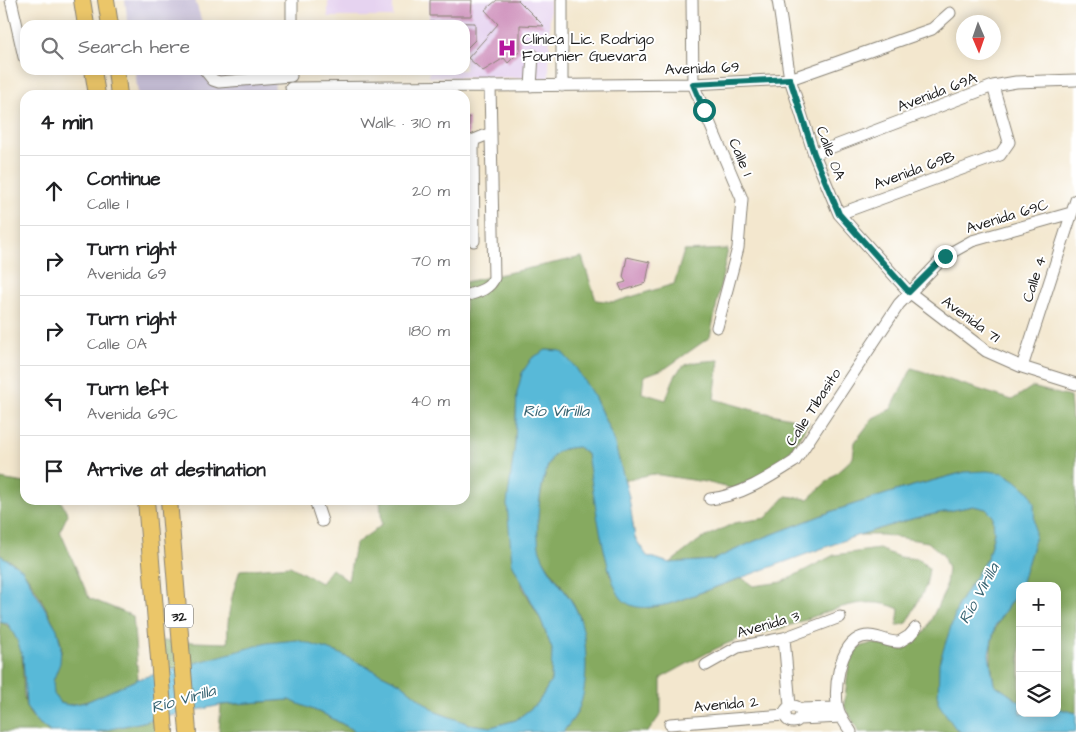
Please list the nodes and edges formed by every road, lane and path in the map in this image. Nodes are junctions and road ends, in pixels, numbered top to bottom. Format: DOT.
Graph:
graph roads {
  1 [pos="11,0"];
  2 [pos="82,0"];
  3 [pos="106,0"];
  4 [pos="292,0"];
  5 [pos="562,0"];
  6 [pos="692,0"];
  7 [pos="778,0"];
  8 [pos="950,14"];
  9 [pos="85,20"];
  10 [pos="109,20"];
  11 [pos="292,20"];
  12 [pos="20,40"];
  13 [pos="533,55"];
  14 [pos="94,75"];
  15 [pos="117,75"];
  16 [pos="210,75"];
  17 [pos="275,75"];
  18 [pos="291,75"];
  19 [pos="790,79"];
  20 [pos="1076,80"];
  21 [pos="693,84"];
  22 [pos="490,86"];
  23 [pos="531,86"];
  24 [pos="562,86"];
  25 [pos="993,86"];
  26 [pos="96,90"];
  27 [pos="118,90"];
  28 [pos="290,90"];
  29 [pos="357,90"];
  30 [pos="491,133"];
  31 [pos="814,154"];
  32 [pos="1076,200"];
  33 [pos="1071,213"];
  34 [pos="839,214"];
  35 [pos="474,241"];
  36 [pos="909,292"];
  37 [pos="470,294"];
  38 [pos="718,327"];
  39 [pos="1022,367"];
  40 [pos="1076,384"];
  41 [pos="710,499"];
  42 [pos="146,505"];
  43 [pos="169,505"];
  44 [pos="317,505"];
  45 [pos="322,521"];
  46 [pos="840,617"];
  47 [pos="916,628"];
  48 [pos="784,638"];
  49 [pos="706,665"];
  50 [pos="840,712"];
  51 [pos="794,717"];
  52 [pos="670,724"];
  53 [pos="166,732"];
  54 [pos="188,732"];
  55 [pos="851,732"];
  1 -- 12 [label="street"];
  2 -- 9 [label="highway"];
  3 -- 10 [label="highway"];
  4 -- 11 [label="street"];
  5 -- 24 [label="street"];
  6 -- 21 [label="street, Calle 1"];
  7 -- 19 [label="street, Calle 0A"];
  8 -- 19 [label="street, Avenida 69"];
  13 -- 23 [label="street"];
  14 -- 26 [label="highway"];
  15 -- 27 [label="highway"];
  16 -- 17 [label="street"];
  18 -- 28 [label="street"];
  19 -- 21 [label="street, Avenida 69"];
  19 -- 31 [label="street, Calle 0A"];
  20 -- 25 [label="street, Avenida 69A"];
  21 -- 24 [label="street, Avenida 69"];
  21 -- 38 [label="street, Calle 1"];
  22 -- 23 [label="street, Avenida 69"];
  22 -- 29 [label="street, Avenida 69"];
  22 -- 30 [label="street"];
  23 -- 24 [label="street, Avenida 69"];
  25 -- 31 [label="street, Avenida 69A"];
  25 -- 34 [label="street, Avenida 69B"];
  30 -- 35 [label="street"];
  30 -- 37 [label="street"];
  31 -- 34 [label="street, Calle 0A"];
  32 -- 33 [label="street, Calle 4"];
  33 -- 36 [label="street, Avenida 69C"];
  33 -- 39 [label="street, Calle 4"];
  34 -- 36 [label="street, Calle 0A"];
  36 -- 39 [label="street, Avenida 71"];
  36 -- 41 [label="street, Calle Tibasito"];
  39 -- 40 [label="street, Avenida 71"];
  42 -- 53 [label="highway, 32"];
  43 -- 54 [label="highway, 32"];
  44 -- 45 [label="street"];
  46 -- 48 [label="street, Avenida 3"];
  47 -- 50 [label="street"];
  48 -- 49 [label="street, Avenida 3"];
  48 -- 51 [label="street"];
  50 -- 51 [label="street, Avenida 2"];
  50 -- 55 [label="street"];
  51 -- 52 [label="street, Avenida 2"];
}
